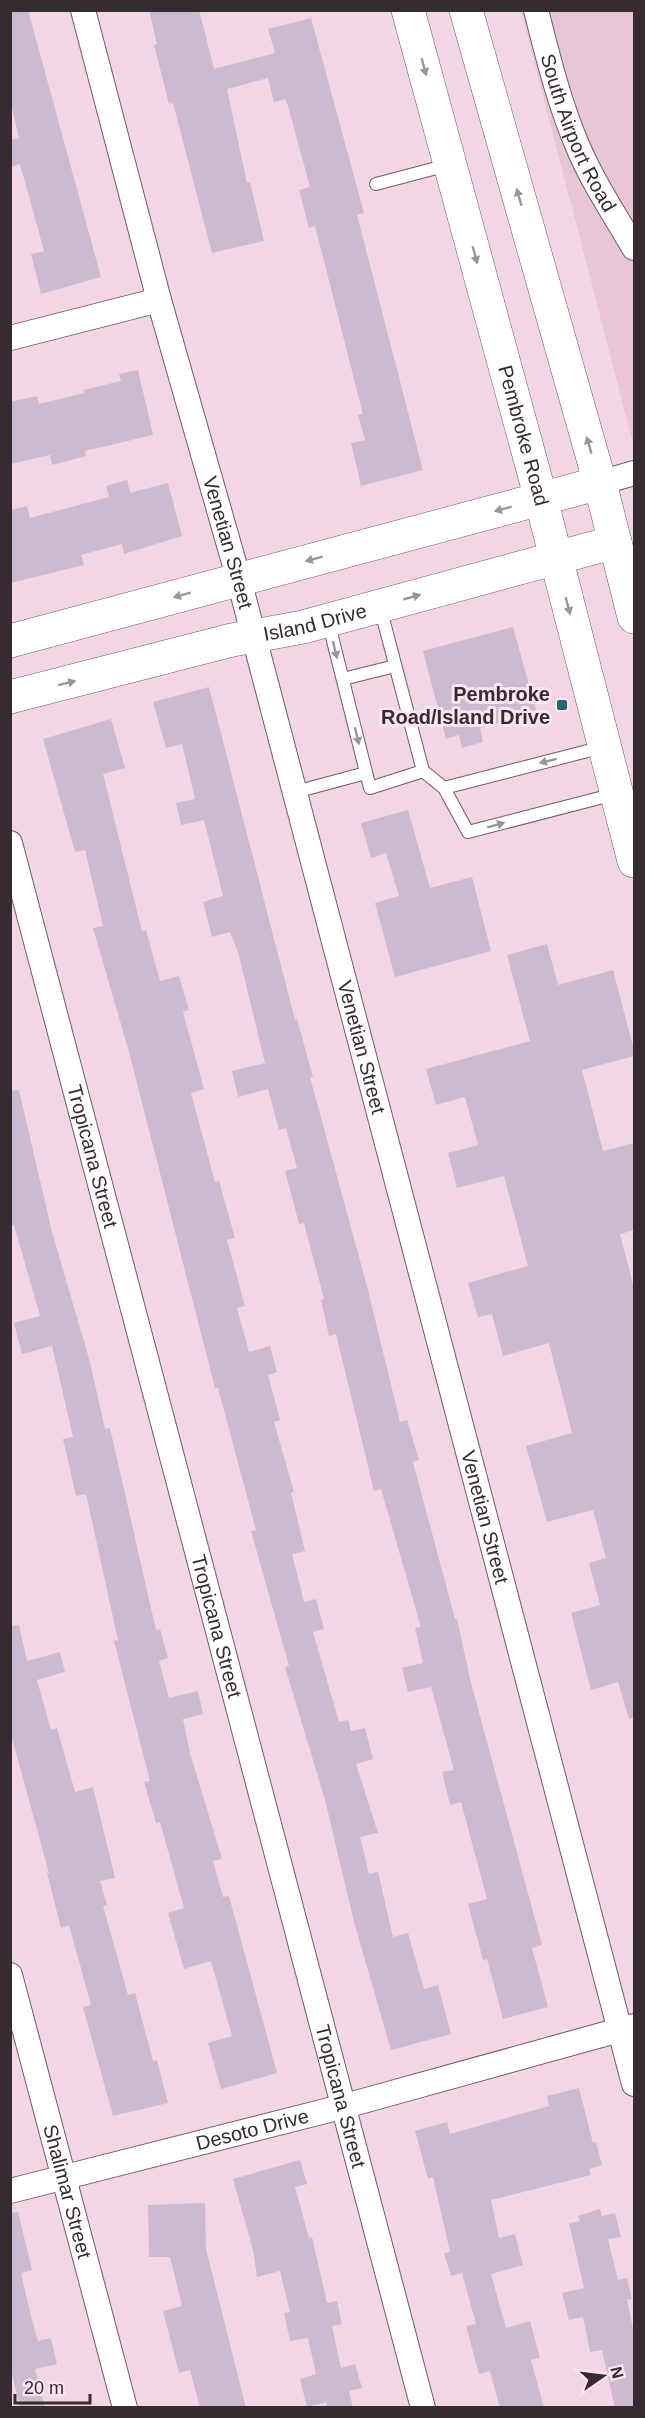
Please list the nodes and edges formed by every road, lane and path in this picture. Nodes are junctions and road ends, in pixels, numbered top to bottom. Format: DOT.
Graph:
graph roads {
  1 [pos="83,10"];
  2 [pos="408,10"];
  3 [pos="466,10"];
  4 [pos="536,10"];
  5 [pos="450,165"];
  6 [pos="376,184"];
  7 [pos="634,248"];
  8 [pos="159,300"];
  9 [pos="10,338"];
  10 [pos="634,473"];
  11 [pos="600,483"];
  12 [pos="541,499"];
  13 [pos="625,539"];
  14 [pos="556,558"];
  15 [pos="239,580"];
  16 [pos="380,606"];
  17 [pos="634,617"];
  18 [pos="327,620"];
  19 [pos="254,637"];
  20 [pos="10,641"];
  21 [pos="395,666"];
  22 [pos="343,679"];
  23 [pos="10,697"];
  24 [pos="605,747"];
  25 [pos="423,771"];
  26 [pos="366,773"];
  27 [pos="444,788"];
  28 [pos="295,792"];
  29 [pos="617,793"];
  30 [pos="10,843"];
  31 [pos="634,861"];
  32 [pos="10,1975"];
  33 [pos="627,2028"];
  34 [pos="634,2084"];
  35 [pos="345,2106"];
  36 [pos="64,2176"];
  37 [pos="10,2191"];
  38 [pos="125,2408"];
  39 [pos="423,2408"];
  1 -- 8 [label="street, Venetian Street"];
  2 -- 5 [label="main road, Pembroke Road, one-way"];
  11 -- 3 [label="main road, one-way"];
  4 -- 7 [label="street, South Airport Road"];
  5 -- 6 [label="lane"];
  5 -- 12 [label="main road, Pembroke Road, one-way"];
  8 -- 9 [label="street"];
  8 -- 15 [label="street, Venetian Street"];
  10 -- 11 [label="street"];
  11 -- 12 [label="main road"];
  11 -- 13 [label="main road"];
  12 -- 14 [label="main road, Pembroke Road"];
  12 -- 15 [label="main road, one-way"];
  13 -- 14 [label="main road, Island Drive"];
  13 -- 17 [label="main road"];
  16 -- 14 [label="main road, Island Drive, one-way"];
  14 -- 24 [label="main road, Pembroke Road, one-way"];
  15 -- 19 [label="street, Venetian Street"];
  15 -- 20 [label="main road, one-way"];
  16 -- 18 [label="main road, Island Drive"];
  16 -- 21 [label="lane"];
  18 -- 19 [label="main road, Island Drive"];
  18 -- 22 [label="lane, one-way"];
  23 -- 19 [label="main road, Island Drive, one-way"];
  19 -- 28 [label="street, Venetian Street"];
  21 -- 22 [label="lane"];
  21 -- 25 [label="lane"];
  22 -- 26 [label="lane, one-way"];
  24 -- 27 [label="lane, one-way"];
  24 -- 29 [label="main road, Pembroke Road"];
  25 -- 26 [label="lane"];
  25 -- 27 [label="lane"];
  26 -- 28 [label="lane"];
  27 -- 29 [label="lane, one-way"];
  28 -- 33 [label="street, Venetian Street"];
  29 -- 31 [label="main road, Pembroke Road"];
  30 -- 35 [label="street, Tropicana Street"];
  32 -- 36 [label="street, Shalimar Street"];
  33 -- 34 [label="street, Venetian Street"];
  33 -- 35 [label="street, Desoto Drive"];
  35 -- 36 [label="street, Desoto Drive"];
  35 -- 39 [label="street, Tropicana Street"];
  36 -- 37 [label="street, Desoto Drive"];
  36 -- 38 [label="street, Shalimar Street"];
}
